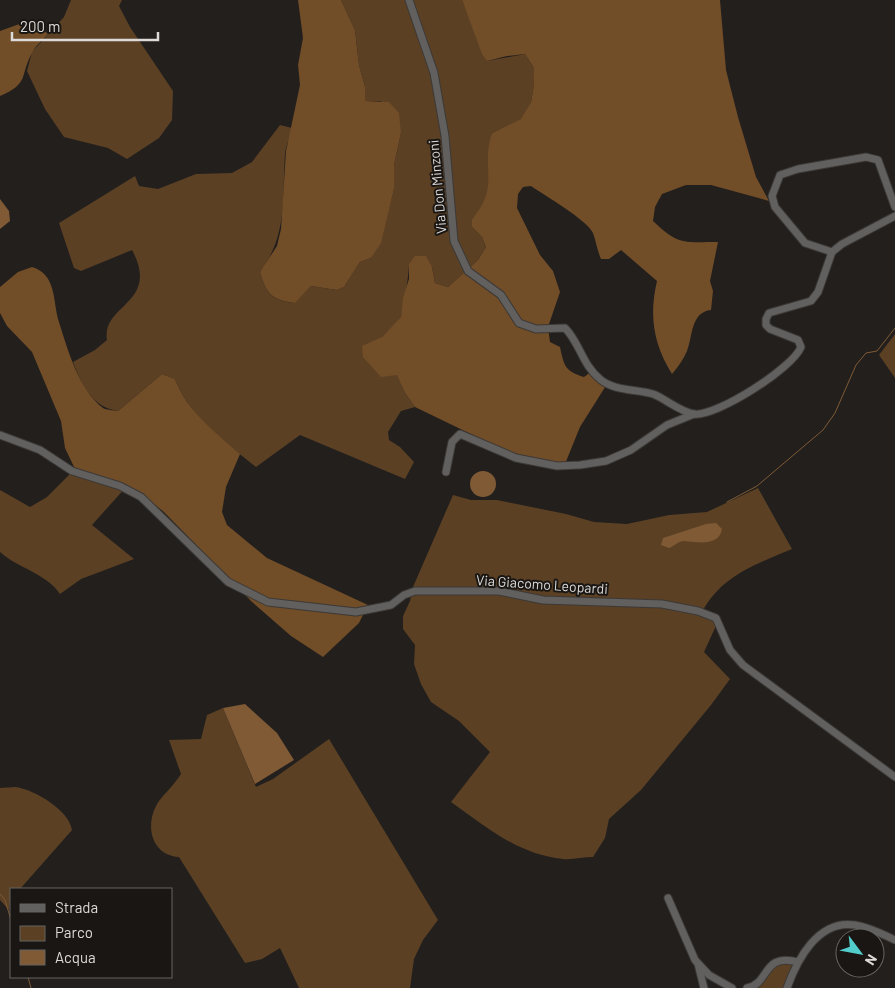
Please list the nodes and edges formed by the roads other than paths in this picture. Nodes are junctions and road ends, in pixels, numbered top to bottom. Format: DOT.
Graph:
graph roads {
  1 [pos="409,0"];
  2 [pos="895,207"];
  3 [pos="895,216"];
  4 [pos="832,252"];
  5 [pos="694,414"];
  6 [pos="0,435"];
  7 [pos="446,472"];
  8 [pos="895,777"];
  9 [pos="668,898"];
  10 [pos="895,940"];
  11 [pos="798,962"];
  12 [pos="698,963"];
  13 [pos="704,988"];
  14 [pos="732,988"];
  15 [pos="747,988"];
  16 [pos="787,988"];
  1 -- 5 [label="street, Via Don Minzoni"];
  2 -- 4 [label="street"];
  3 -- 4 [label="street"];
  4 -- 5 [label="street"];
  5 -- 7 [label="street"];
  6 -- 8 [label="street, Via Giacomo Leopardi"];
  9 -- 12 [label="street"];
  10 -- 11 [label="street"];
  11 -- 15 [label="street"];
  11 -- 16 [label="street"];
  12 -- 13 [label="street"];
  12 -- 14 [label="street"];
}
